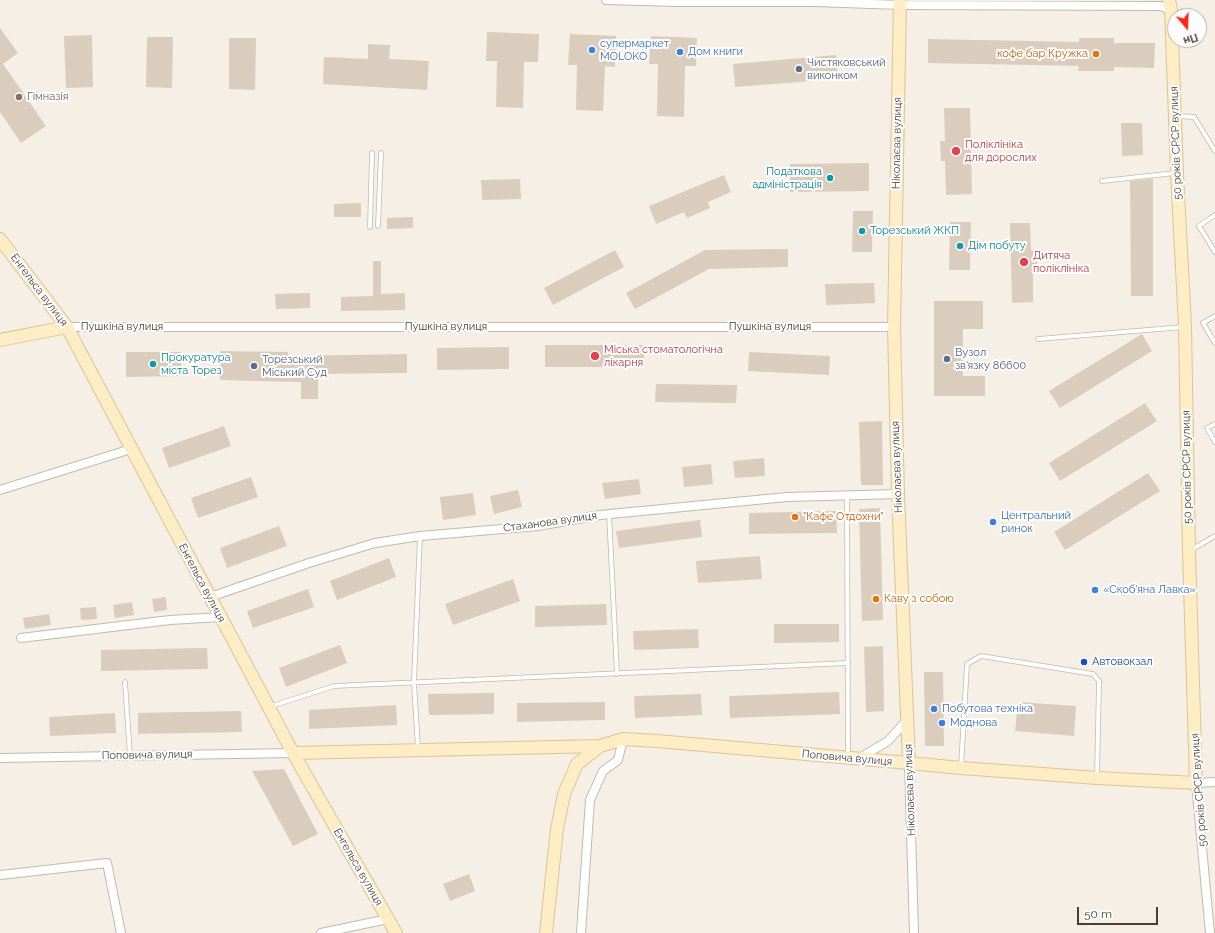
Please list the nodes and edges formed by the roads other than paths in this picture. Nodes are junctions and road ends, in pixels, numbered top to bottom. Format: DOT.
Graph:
graph roads {
  1 [pos="606,0"];
  2 [pos="900,3"];
  3 [pos="1170,5"];
  4 [pos="1175,116"];
  5 [pos="1215,151"];
  6 [pos="372,153"];
  7 [pos="380,153"];
  8 [pos="1177,173"];
  9 [pos="1102,181"];
  10 [pos="1215,215"];
  11 [pos="378,226"];
  12 [pos="370,227"];
  13 [pos="0,239"];
  14 [pos="1215,252"];
  15 [pos="1215,316"];
  16 [pos="1185,326"];
  17 [pos="67,327"];
  18 [pos="894,327"];
  19 [pos="1038,338"];
  20 [pos="0,340"];
  21 [pos="1215,343"];
  22 [pos="1215,424"];
  23 [pos="1215,442"];
  24 [pos="131,449"];
  25 [pos="0,490"];
  26 [pos="898,494"];
  27 [pos="847,496"];
  28 [pos="610,514"];
  29 [pos="420,536"];
  30 [pos="1215,536"];
  31 [pos="1189,551"];
  32 [pos="210,597"];
  33 [pos="221,617"];
  34 [pos="21,638"];
  35 [pos="848,664"];
  36 [pos="617,674"];
  37 [pos="125,682"];
  38 [pos="414,682"];
  39 [pos="269,707"];
  40 [pos="907,720"];
  41 [pos="623,740"];
  42 [pos="600,746"];
  43 [pos="418,750"];
  44 [pos="294,753"];
  45 [pos="130,756"];
  46 [pos="0,758"];
  47 [pos="853,758"];
  48 [pos="909,763"];
  49 [pos="961,768"];
  50 [pos="1097,778"];
  51 [pos="1215,782"];
  52 [pos="1196,783"];
  53 [pos="0,875"];
  54 [pos="1206,883"];
  55 [pos="1215,886"];
  56 [pos="388,919"];
  57 [pos="121,933"];
  58 [pos="321,933"];
  59 [pos="396,933"];
  60 [pos="546,933"];
  61 [pos="581,933"];
  62 [pos="914,933"];
  63 [pos="1210,933"];
  1 -- 2 [label="street"];
  2 -- 3 [label="street"];
  2 -- 18 [label="street, Ніколаєва вулиця"];
  3 -- 4 [label="street, 50 років СРСР вулиця"];
  4 -- 5 [label="lane"];
  4 -- 8 [label="street, 50 років СРСР вулиця"];
  6 -- 12 [label="lane"];
  7 -- 11 [label="lane"];
  8 -- 9 [label="lane"];
  8 -- 16 [label="street, 50 років СРСР вулиця"];
  10 -- 14 [label="lane"];
  13 -- 17 [label="street, Енгельса вулиця"];
  15 -- 21 [label="lane"];
  16 -- 19 [label="lane"];
  16 -- 31 [label="street, 50 років СРСР вулиця"];
  17 -- 18 [label="street, Пушкіна вулиця"];
  17 -- 20 [label="street, Пушкіна вулиця"];
  17 -- 24 [label="street, Енгельса вулиця"];
  18 -- 26 [label="street, Ніколаєва вулиця"];
  22 -- 23 [label="lane"];
  24 -- 25 [label="street"];
  24 -- 32 [label="street, Енгельса вулиця"];
  26 -- 27 [label="street, Стаханова вулиця"];
  26 -- 40 [label="street, Ніколаєва вулиця"];
  27 -- 28 [label="street, Стаханова вулиця"];
  27 -- 35 [label="lane"];
  28 -- 29 [label="street, Стаханова вулиця"];
  28 -- 36 [label="lane"];
  29 -- 32 [label="street, Стаханова вулиця"];
  29 -- 38 [label="lane"];
  30 -- 31 [label="lane"];
  31 -- 52 [label="street, 50 років СРСР вулиця"];
  32 -- 33 [label="street, Енгельса вулиця"];
  33 -- 34 [label="street"];
  33 -- 39 [label="street, Енгельса вулиця"];
  35 -- 36 [label="lane"];
  35 -- 47 [label="lane"];
  36 -- 38 [label="lane"];
  37 -- 45 [label="lane"];
  38 -- 39 [label="lane"];
  38 -- 43 [label="lane"];
  39 -- 44 [label="street, Енгельса вулиця"];
  40 -- 47 [label="street"];
  40 -- 48 [label="street, Ніколаєва вулиця"];
  41 -- 42 [label="street, Поповича вулиця"];
  41 -- 47 [label="street, Поповича вулиця"];
  41 -- 61 [label="street"];
  42 -- 43 [label="street"];
  42 -- 60 [label="street"];
  43 -- 44 [label="street"];
  44 -- 45 [label="street, Поповича вулиця"];
  44 -- 56 [label="street, Енгельса вулиця"];
  45 -- 46 [label="street, Поповича вулиця"];
  47 -- 48 [label="street, Поповича вулиця"];
  48 -- 49 [label="street, Поповича вулиця"];
  48 -- 62 [label="street, Ніколаєва вулиця"];
  49 -- 50 [label="street, Поповича вулиця"];
  49 -- 50 [label="lane"];
  50 -- 52 [label="street, Поповича вулиця"];
  51 -- 52 [label="street, Поповича вулиця"];
  52 -- 54 [label="street, 50 років СРСР вулиця"];
  53 -- 57 [label="street"];
  54 -- 55 [label="street"];
  54 -- 63 [label="street, 50 років СРСР вулиця"];
  56 -- 58 [label="street"];
  56 -- 59 [label="street, Енгельса вулиця"];
}
